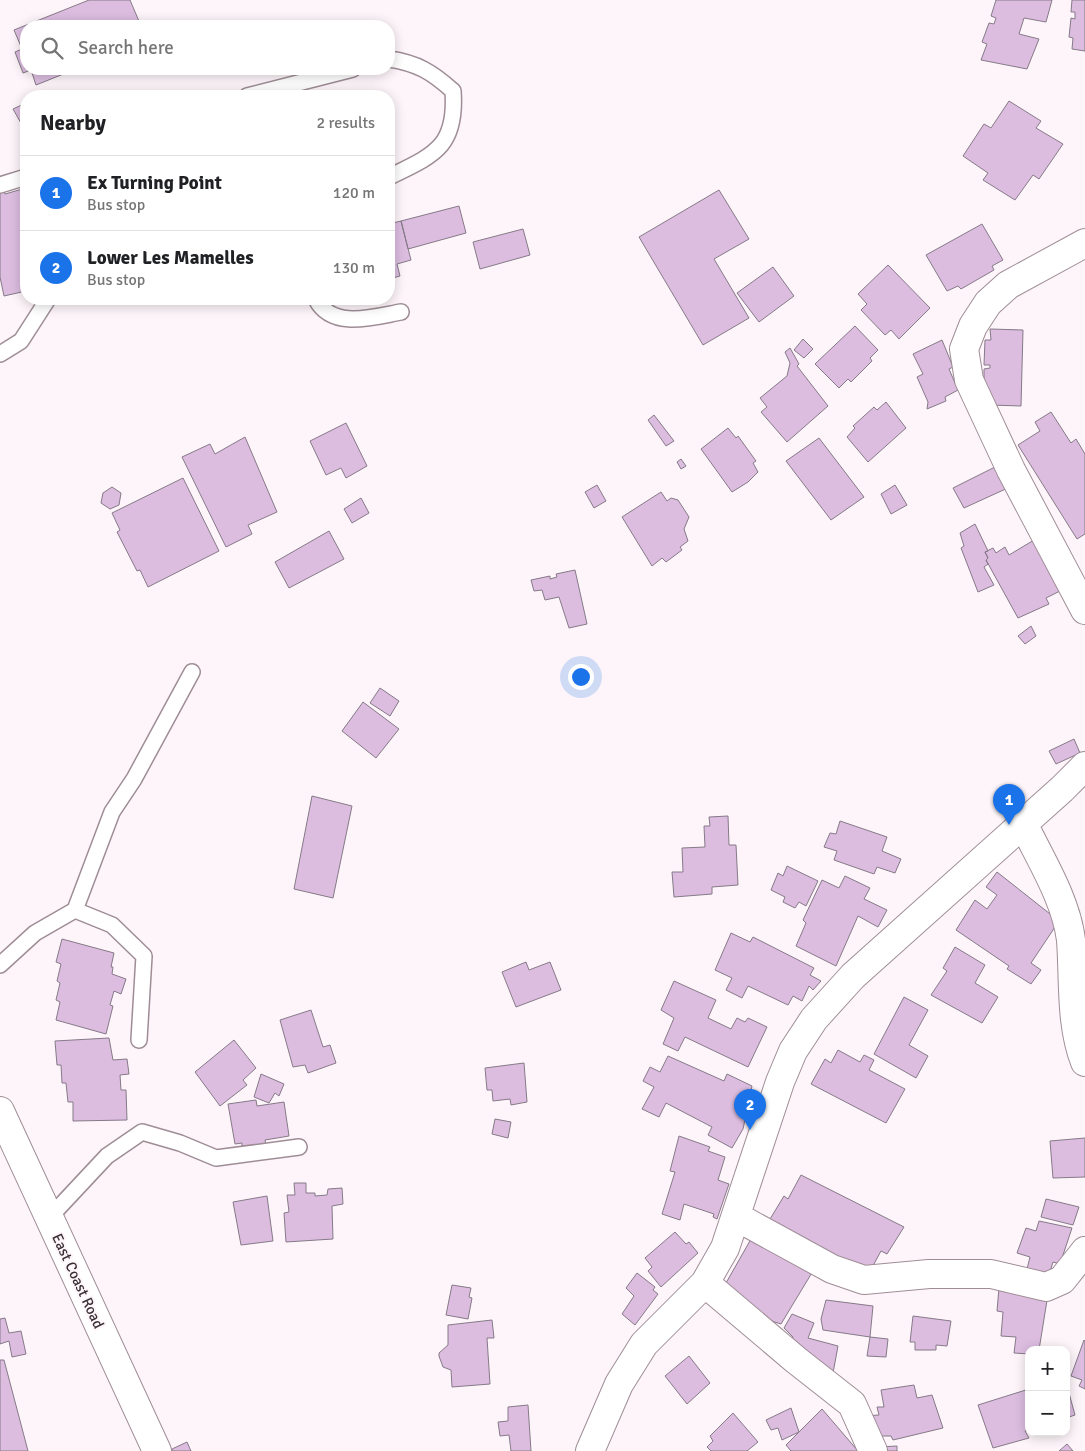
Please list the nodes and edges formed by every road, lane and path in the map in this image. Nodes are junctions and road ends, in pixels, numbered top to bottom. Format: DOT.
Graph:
graph roads {
  1 [pos="395,61"];
  2 [pos="329,75"];
  3 [pos="271,90"];
  4 [pos="395,174"];
  5 [pos="20,179"];
  6 [pos="0,184"];
  7 [pos="1085,243"];
  8 [pos="44,305"];
  9 [pos="319,305"];
  10 [pos="401,312"];
  11 [pos="0,354"];
  12 [pos="1085,610"];
  13 [pos="192,672"];
  14 [pos="1085,766"];
  15 [pos="1023,823"];
  16 [pos="75,910"];
  17 [pos="0,965"];
  18 [pos="139,1040"];
  19 [pos="1085,1062"];
  20 [pos="0,1111"];
  21 [pos="299,1147"];
  22 [pos="49,1218"];
  23 [pos="737,1218"];
  24 [pos="1085,1251"];
  25 [pos="704,1283"];
  26 [pos="157,1451"];
  27 [pos="590,1451"];
  28 [pos="873,1451"];
  1 -- 4 [label="lane"];
  2 -- 3 [label="lane"];
  5 -- 6 [label="lane"];
  7 -- 12 [label="street"];
  8 -- 11 [label="lane"];
  9 -- 10 [label="lane"];
  13 -- 16 [label="lane"];
  14 -- 15 [label="street"];
  15 -- 19 [label="street"];
  15 -- 23 [label="street"];
  16 -- 17 [label="lane"];
  16 -- 18 [label="lane"];
  20 -- 22 [label="street, East Coast Road"];
  21 -- 22 [label="lane"];
  22 -- 26 [label="street, East Coast Road"];
  23 -- 24 [label="street"];
  23 -- 25 [label="street"];
  25 -- 27 [label="street"];
  25 -- 28 [label="street"];
}
